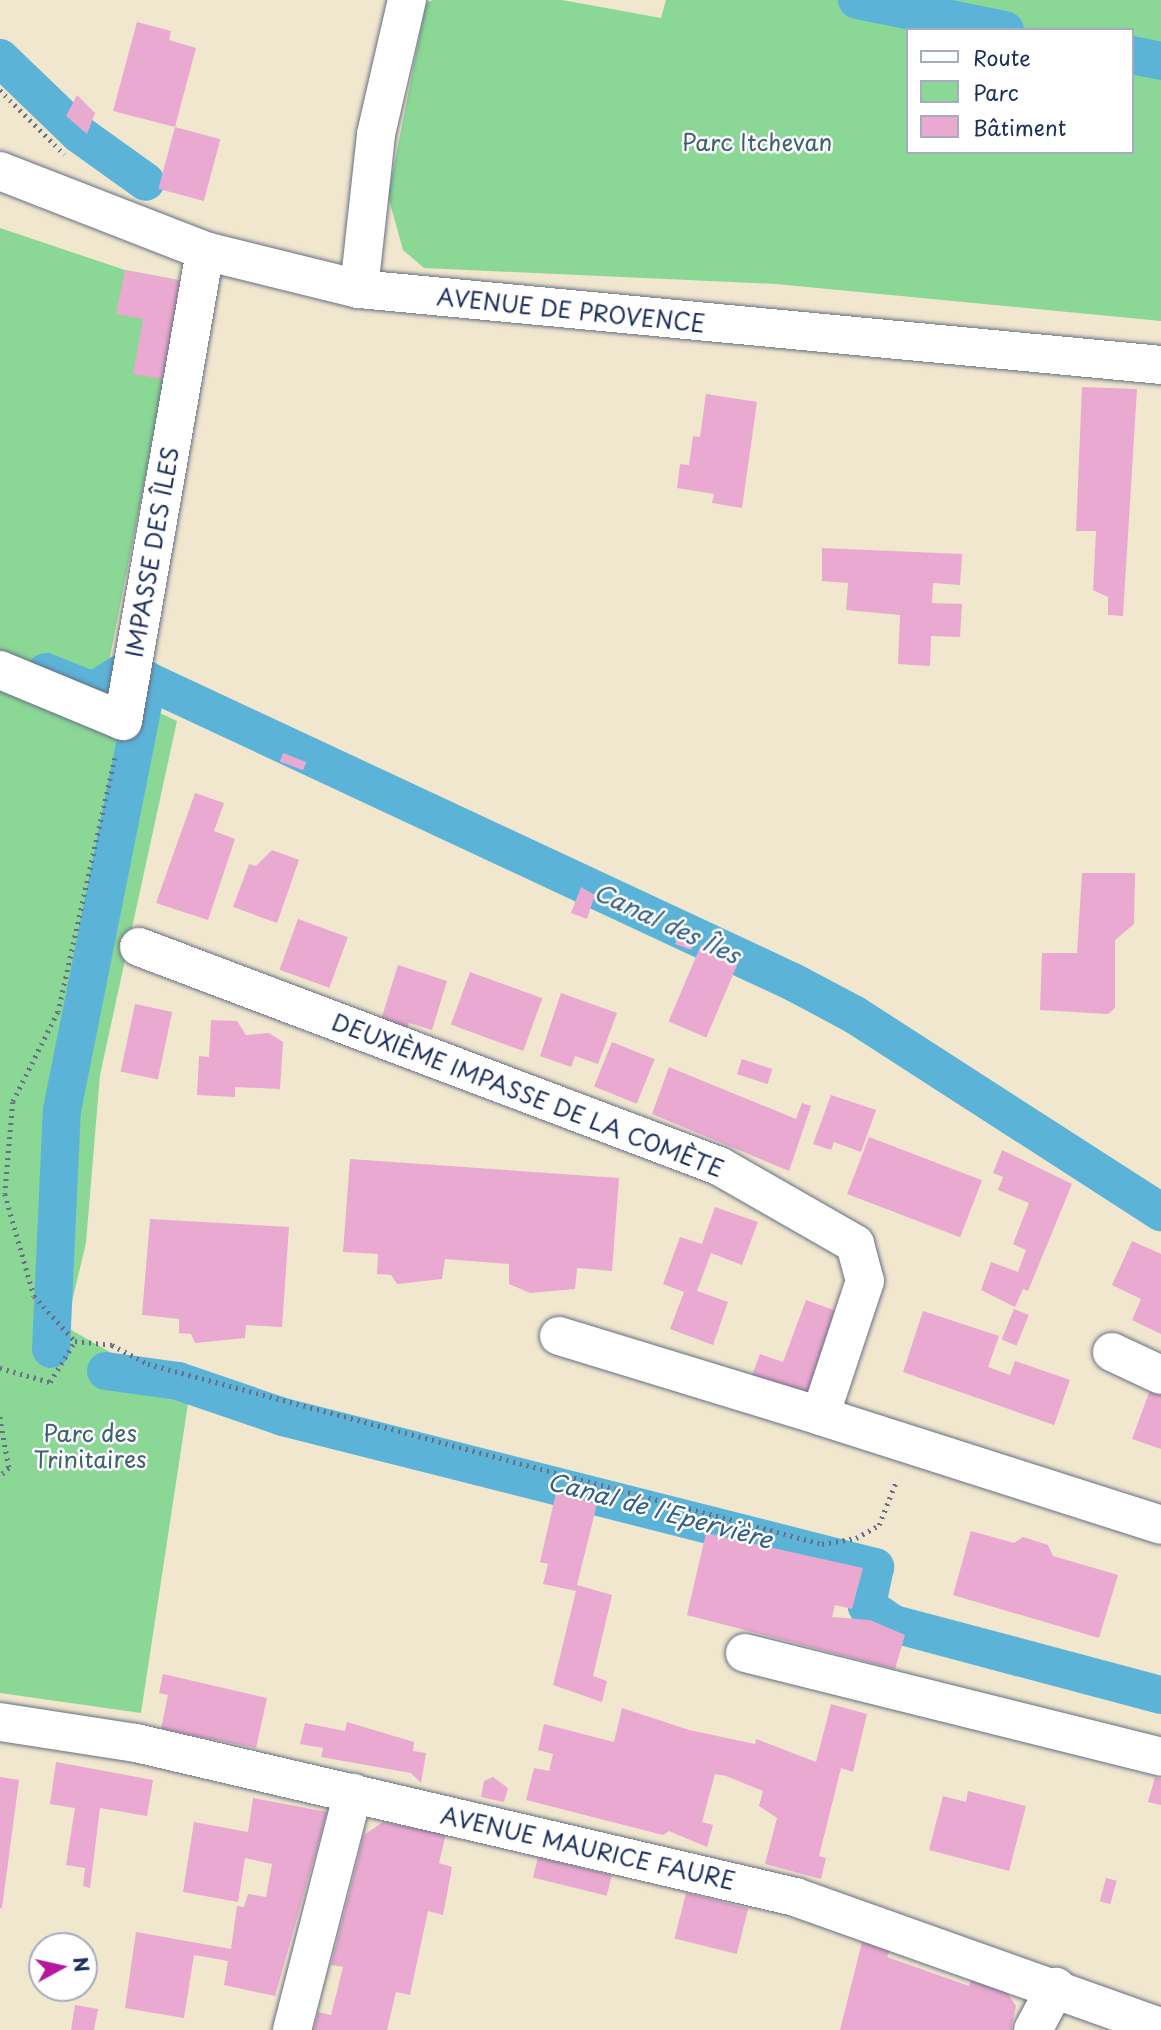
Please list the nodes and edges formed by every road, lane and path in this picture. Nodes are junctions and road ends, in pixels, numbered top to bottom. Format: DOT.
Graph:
graph roads {
  1 [pos="407,0"];
  2 [pos="0,171"];
  3 [pos="205,251"];
  4 [pos="359,289"];
  5 [pos="1161,365"];
  6 [pos="0,670"];
  7 [pos="123,721"];
  8 [pos="139,947"];
  9 [pos="559,1336"];
  10 [pos="75,1341"];
  11 [pos="1112,1352"];
  12 [pos="0,1368"];
  13 [pos="1161,1375"];
  14 [pos="820,1416"];
  15 [pos="0,1417"];
  16 [pos="909,1446"];
  17 [pos="0,1476"];
  18 [pos="1161,1525"];
  19 [pos="745,1653"];
  20 [pos="0,1722"];
  21 [pos="1161,1757"];
  22 [pos="353,1793"];
  23 [pos="1056,1987"];
  24 [pos="1161,2027"];
  25 [pos="292,2030"];
  26 [pos="1033,2030"];
  1 -- 4 [label="street"];
  2 -- 3 [label="street, AVENUE DE PROVENCE"];
  3 -- 4 [label="street, AVENUE DE PROVENCE"];
  3 -- 7 [label="street, IMPASSE DES ÎLES"];
  4 -- 5 [label="street, AVENUE DE PROVENCE"];
  6 -- 7 [label="street"];
  7 -- 10 [label="path"];
  8 -- 14 [label="street, DEUXIÈME IMPASSE DE LA COMÈTE"];
  9 -- 14 [label="street"];
  10 -- 12 [label="path"];
  10 -- 16 [label="path"];
  11 -- 13 [label="street"];
  14 -- 16 [label="street"];
  15 -- 17 [label="path"];
  16 -- 18 [label="street"];
  19 -- 21 [label="street"];
  20 -- 22 [label="street, AVENUE MAURICE FAURE"];
  22 -- 23 [label="street, AVENUE MAURICE FAURE"];
  22 -- 25 [label="street"];
  23 -- 24 [label="street, AVENUE MAURICE FAURE"];
  23 -- 26 [label="street"];
}
